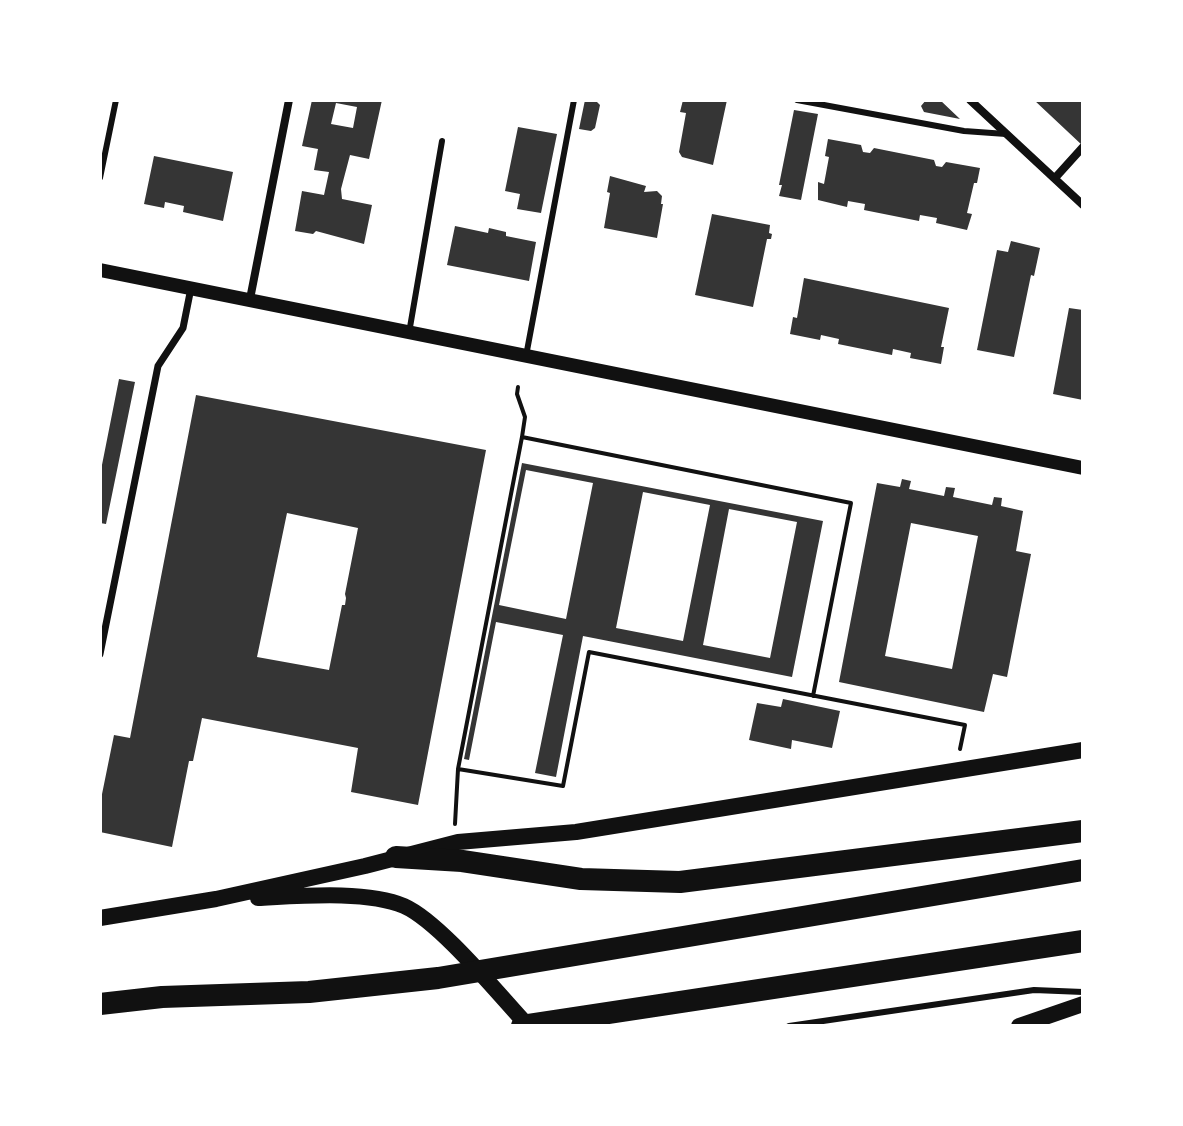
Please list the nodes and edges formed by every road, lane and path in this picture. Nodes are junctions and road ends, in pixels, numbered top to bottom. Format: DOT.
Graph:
graph roads {
  1 [pos="116,100"];
  2 [pos="289,100"];
  3 [pos="574,100"];
  4 [pos="797,100"];
  5 [pos="970,100"];
  6 [pos="1006,134"];
  7 [pos="442,141"];
  8 [pos="1083,147"];
  9 [pos="100,178"];
  10 [pos="1055,178"];
  11 [pos="1083,205"];
  12 [pos="100,270"];
  13 [pos="191,288"];
  14 [pos="250,299"];
  15 [pos="409,333"];
  16 [pos="526,356"];
  17 [pos="518,387"];
  18 [pos="522,437"];
  19 [pos="1083,468"];
  20 [pos="100,654"];
  21 [pos="813,696"];
  22 [pos="1083,750"];
  23 [pos="458,769"];
  24 [pos="955,770"];
  25 [pos="1083,831"];
  26 [pos="458,842"];
  27 [pos="396,857"];
  28 [pos="1083,870"];
  29 [pos="216,899"];
  30 [pos="100,918"];
  31 [pos="1083,941"];
  32 [pos="1083,992"];
  33 [pos="100,1004"];
  34 [pos="1083,1004"];
  35 [pos="569,1019"];
  36 [pos="525,1026"];
  37 [pos="595,1026"];
  38 [pos="789,1026"];
  39 [pos="1019,1026"];
  1 -- 9 [label="lane"];
  2 -- 14 [label="street"];
  3 -- 16 [label="lane"];
  4 -- 6 [label="lane"];
  5 -- 6 [label="street"];
  6 -- 10 [label="street"];
  7 -- 15 [label="lane"];
  8 -- 10 [label="street"];
  10 -- 11 [label="street"];
  12 -- 13 [label="street"];
  13 -- 14 [label="street"];
  13 -- 20 [label="street"];
  14 -- 15 [label="street"];
  15 -- 16 [label="street"];
  16 -- 19 [label="street"];
  17 -- 18 [label="path"];
  18 -- 21 [label="path"];
  18 -- 23 [label="path"];
  21 -- 23 [label="path"];
  21 -- 24 [label="path"];
  22 -- 24 [label="main road"];
  23 -- 26 [label="path"];
  24 -- 26 [label="main road"];
  25 -- 27 [label="highway"];
  26 -- 27 [label="main road"];
  27 -- 29 [label="main road"];
  28 -- 33 [label="highway"];
  29 -- 30 [label="main road"];
  29 -- 36 [label="main road"];
  31 -- 35 [label="highway"];
  32 -- 38 [label="lane"];
  34 -- 39 [label="main road"];
  35 -- 36 [label="highway"];
  35 -- 37 [label="lane"];
}
